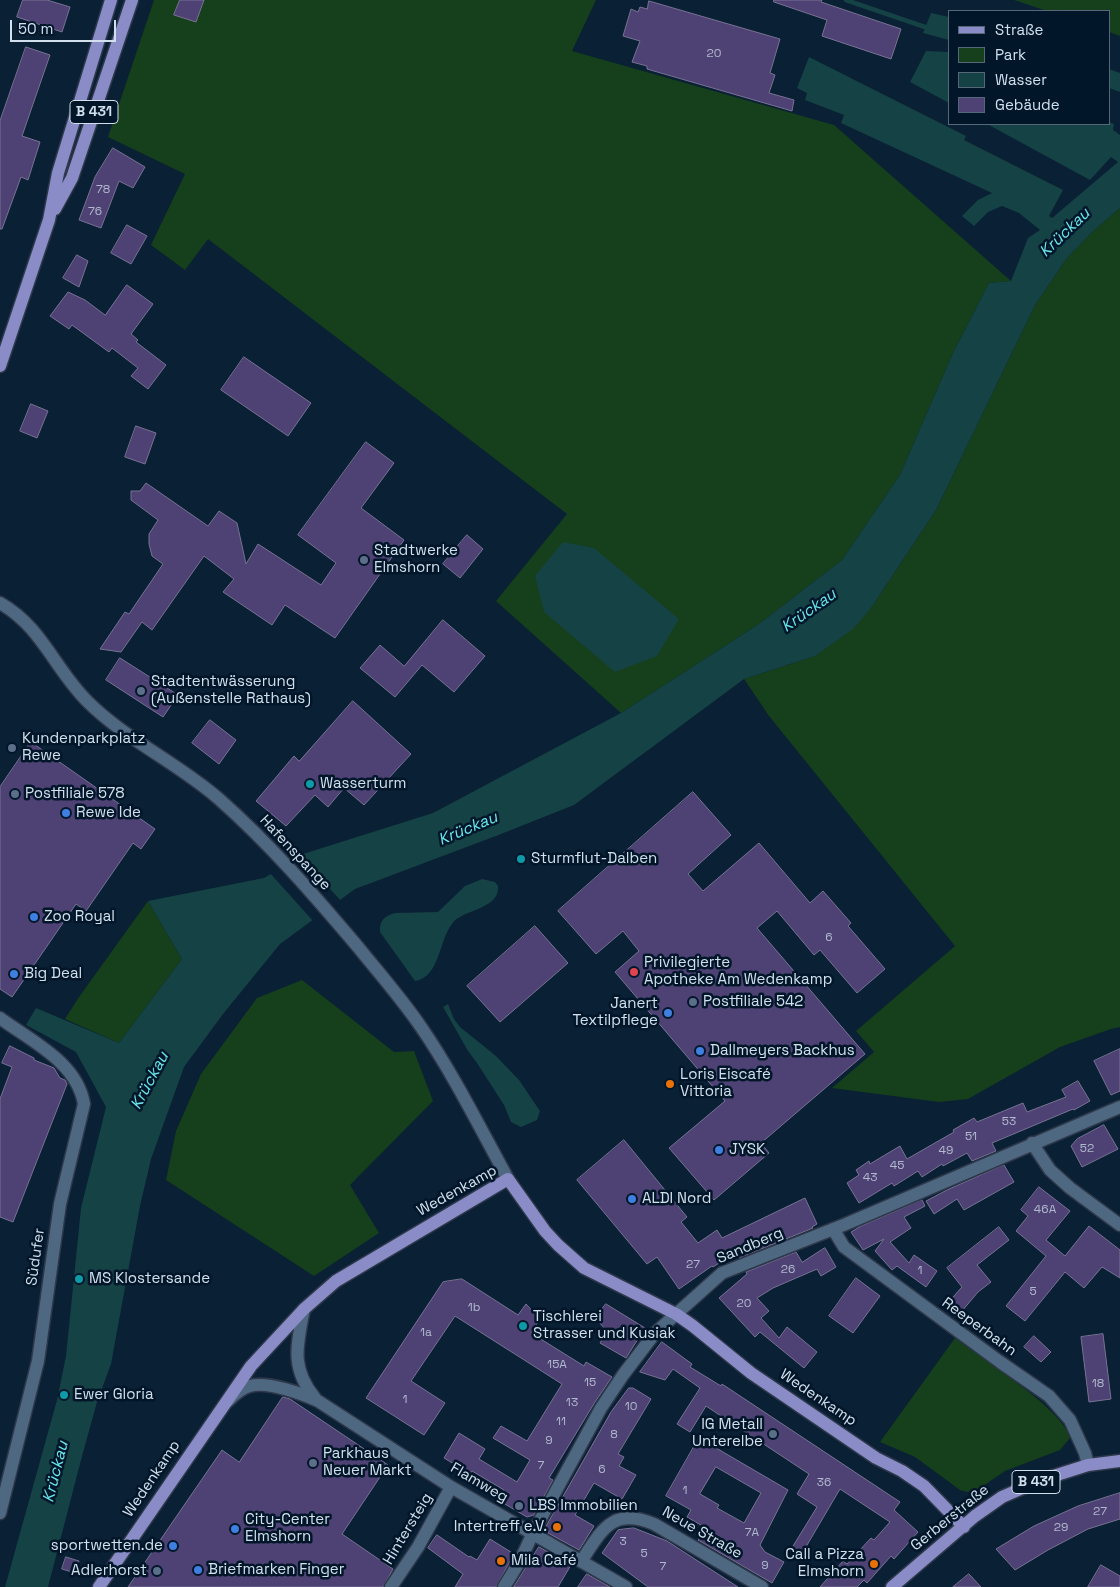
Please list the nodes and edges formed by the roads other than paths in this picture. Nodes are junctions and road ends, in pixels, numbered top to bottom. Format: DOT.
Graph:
graph roads {
  1 [pos="111,0"];
  2 [pos="132,0"];
  3 [pos="49,220"];
  4 [pos="0,366"];
  5 [pos="0,603"];
  6 [pos="0,1018"];
  7 [pos="1120,1107"];
  8 [pos="1032,1143"];
  9 [pos="508,1179"];
  10 [pos="1120,1225"];
  11 [pos="833,1229"];
  12 [pos="304,1309"];
  13 [pos="676,1314"];
  14 [pos="318,1402"];
  15 [pos="218,1412"];
  16 [pos="1120,1460"];
  17 [pos="1088,1465"];
  18 [pos="452,1487"];
  19 [pos="0,1513"];
  20 [pos="964,1528"];
  21 [pos="533,1533"];
  22 [pos="582,1560"];
  23 [pos="99,1587"];
  24 [pos="391,1587"];
  25 [pos="504,1587"];
  26 [pos="626,1587"];
  27 [pos="762,1587"];
  28 [pos="892,1587"];
  1 -- 3 [label="main road, B 431"];
  2 -- 3 [label="main road, B 431"];
  3 -- 4 [label="main road, B 431"];
  5 -- 9 [label="street, Hafenspange"];
  6 -- 19 [label="street, Südufer"];
  7 -- 8 [label="street, Sandberg"];
  8 -- 10 [label="street"];
  8 -- 11 [label="street, Sandberg"];
  9 -- 12 [label="main road, Wedenkamp"];
  9 -- 13 [label="main road, Wedenkamp"];
  11 -- 13 [label="street, Sandberg"];
  11 -- 17 [label="street, Reeperbahn"];
  12 -- 14 [label="street, Flamweg"];
  12 -- 15 [label="main road, Wedenkamp"];
  13 -- 20 [label="main road, Wedenkamp"];
  13 -- 21 [label="street, Sandberg"];
  14 -- 15 [label="street, Flamweg"];
  14 -- 18 [label="street, Flamweg"];
  15 -- 23 [label="main road, Wedenkamp"];
  16 -- 17 [label="main road, Gerberstraße / B 431"];
  17 -- 20 [label="main road, Gerberstraße / B 431"];
  18 -- 21 [label="street, Flamweg"];
  18 -- 24 [label="street, Hintersteig"];
  20 -- 28 [label="main road, Gerberstraße / B 431"];
  21 -- 22 [label="street, Flamweg"];
  21 -- 25 [label="street, Sandberg"];
  22 -- 26 [label="street, Flamweg"];
  22 -- 27 [label="street, Neue Straße"];
}
